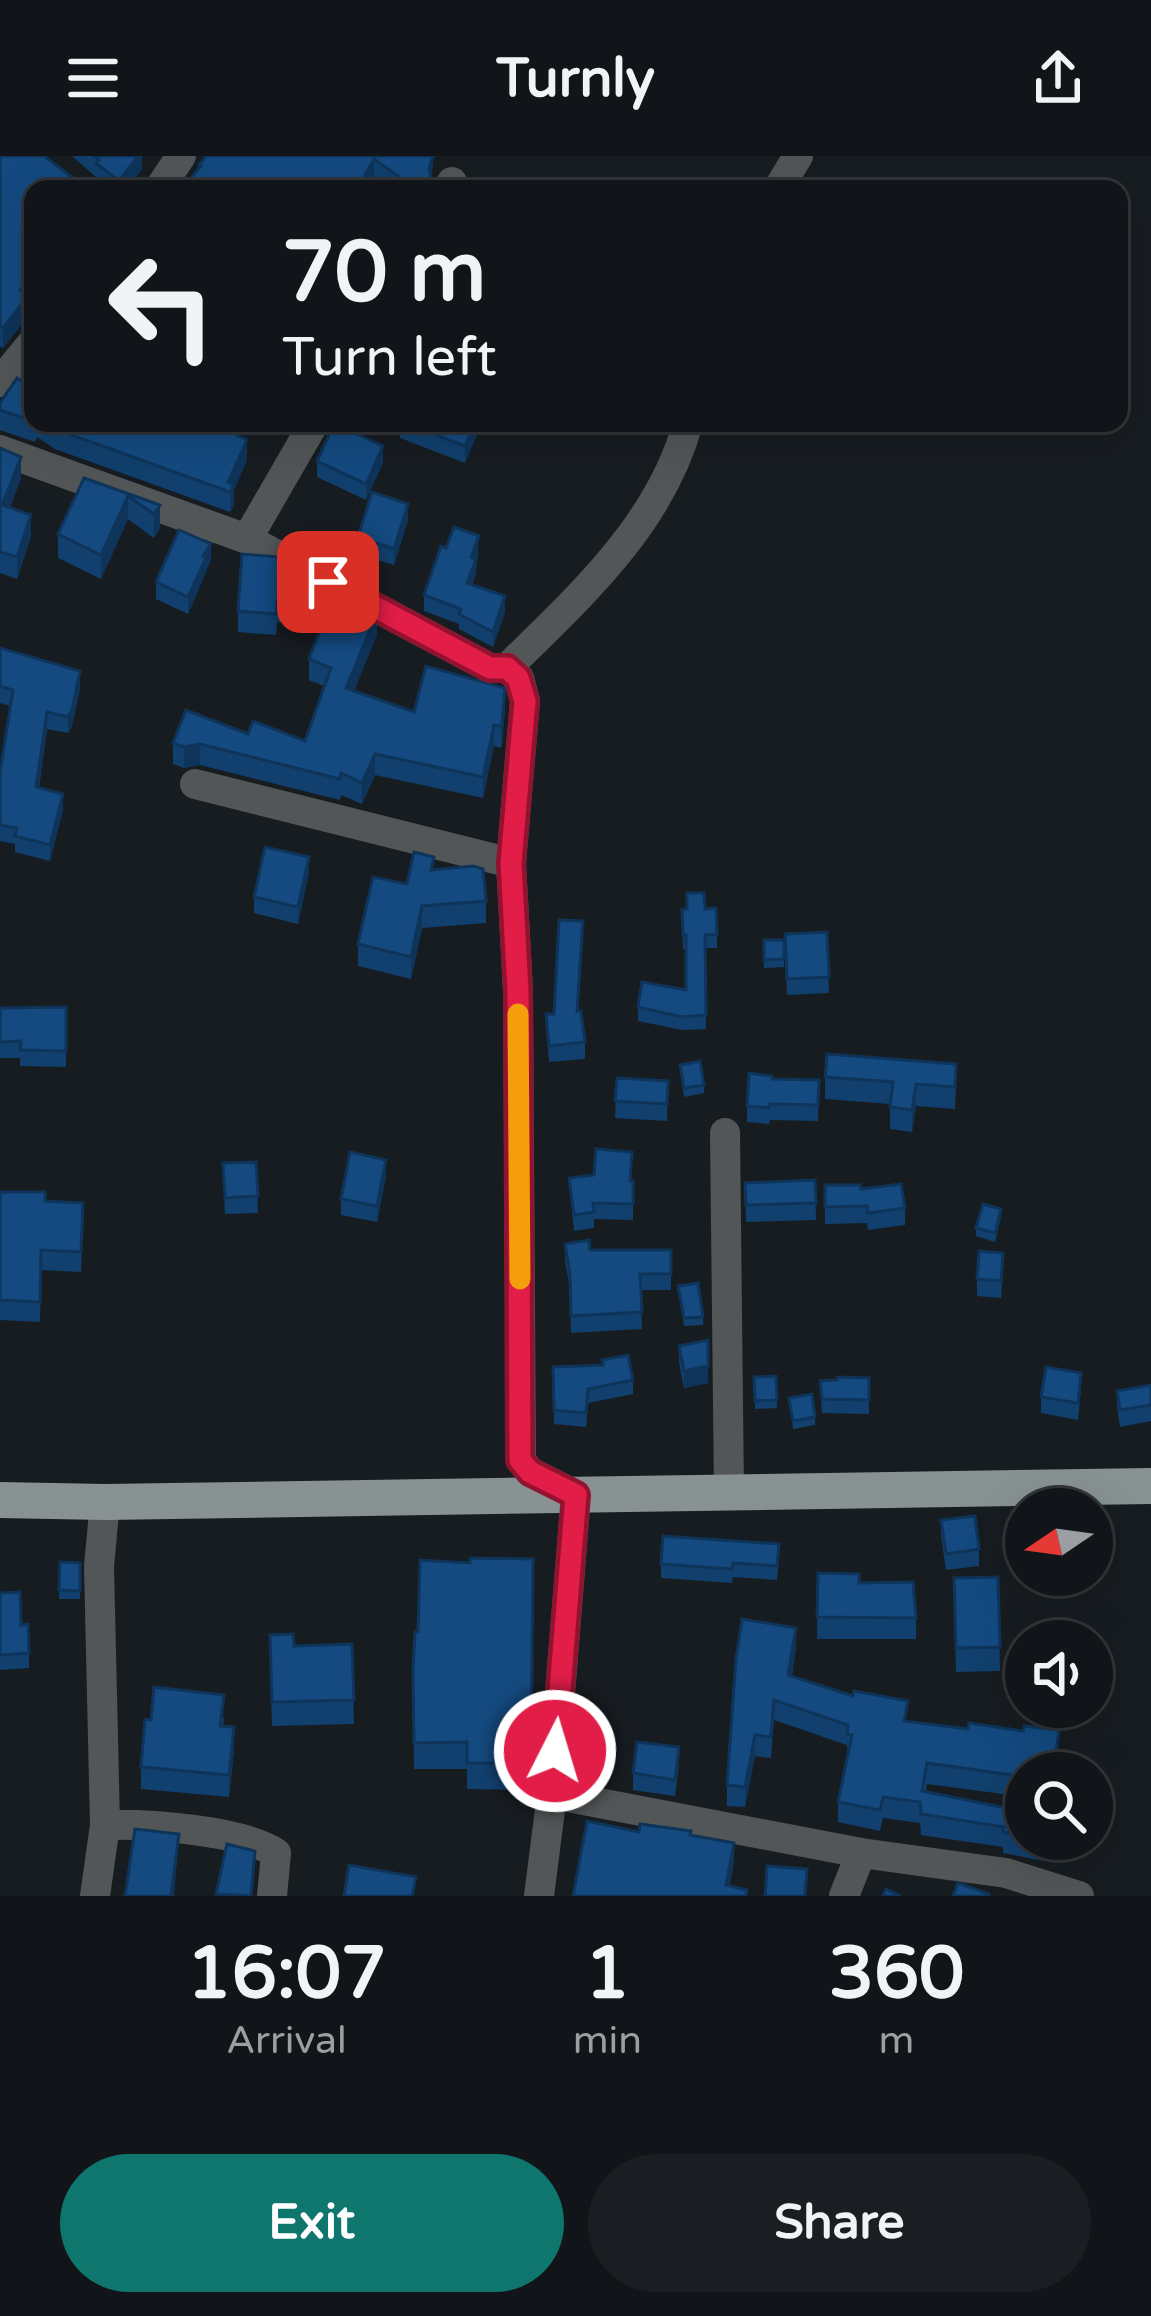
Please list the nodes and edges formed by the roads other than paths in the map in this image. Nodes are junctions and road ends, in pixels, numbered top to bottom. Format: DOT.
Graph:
graph roads {
  1 [pos="24,353"];
  2 [pos="0,382"];
  3 [pos="309,432"];
  4 [pos="686,432"];
  5 [pos="0,450"];
  6 [pos="247,539"];
  7 [pos="507,668"];
  8 [pos="196,784"];
  9 [pos="511,863"];
  10 [pos="725,1133"];
  11 [pos="1151,1486"];
  12 [pos="729,1492"];
  13 [pos="576,1495"];
  14 [pos="0,1500"];
  15 [pos="105,1502"];
  16 [pos="552,1794"];
  17 [pos="105,1825"];
  18 [pos="861,1853"];
  19 [pos="95,1896"];
  20 [pos="272,1896"];
  21 [pos="539,1896"];
  22 [pos="844,1896"];
  23 [pos="1079,1896"];
  1 -- 2 [label="street"];
  3 -- 6 [label="street"];
  4 -- 7 [label="street"];
  5 -- 6 [label="street"];
  6 -- 7 [label="street"];
  7 -- 9 [label="street"];
  8 -- 9 [label="street"];
  9 -- 13 [label="street"];
  10 -- 12 [label="street"];
  11 -- 12 [label="main road"];
  12 -- 13 [label="main road"];
  13 -- 15 [label="main road"];
  13 -- 16 [label="street"];
  14 -- 15 [label="main road"];
  15 -- 17 [label="street"];
  16 -- 18 [label="street"];
  16 -- 21 [label="street"];
  17 -- 19 [label="street"];
  17 -- 20 [label="street"];
  18 -- 22 [label="street"];
  18 -- 23 [label="street"];
}
